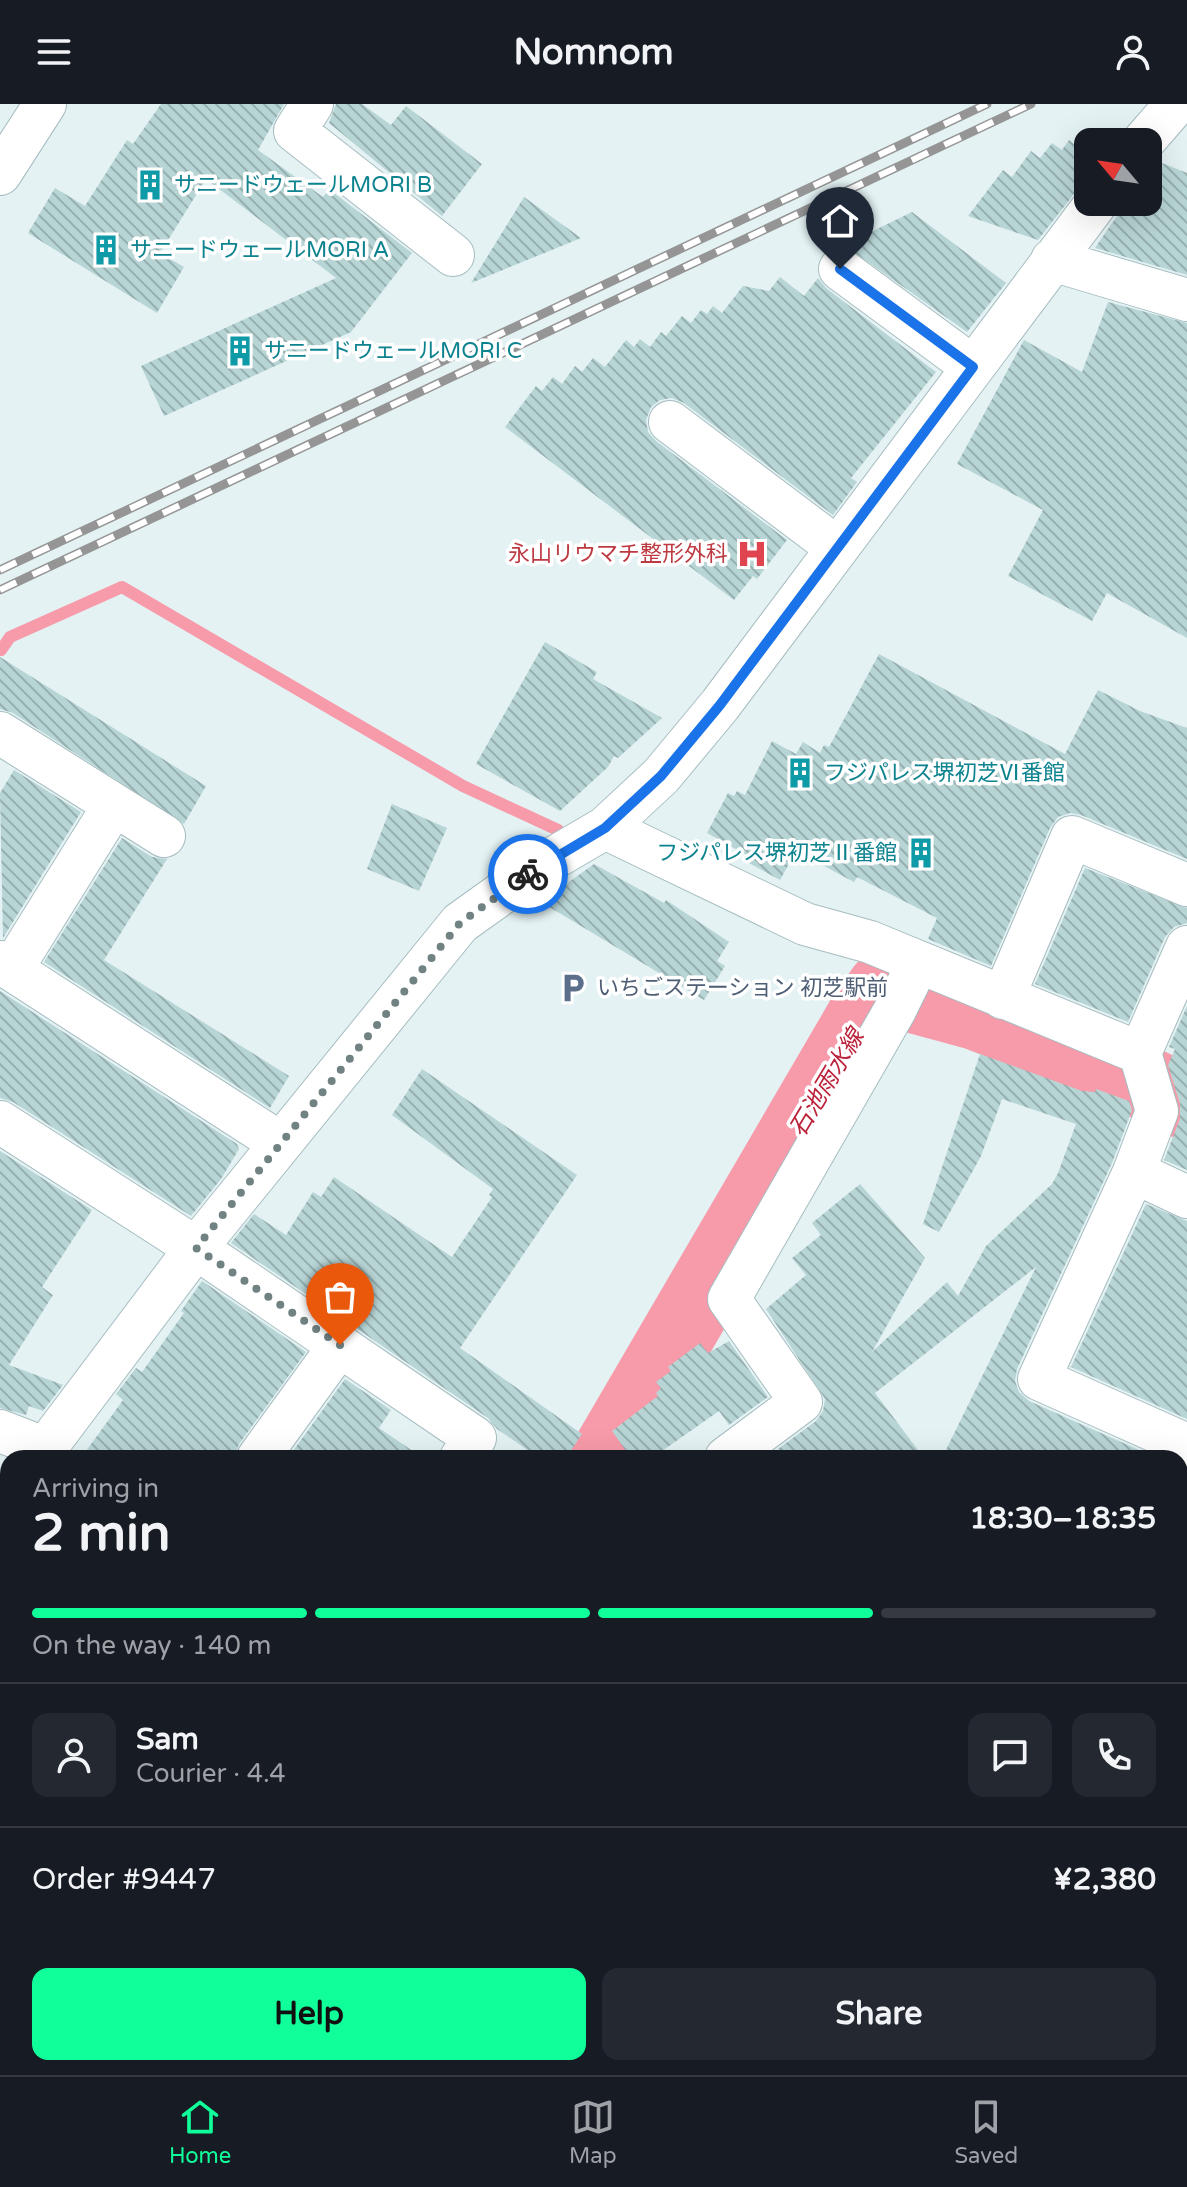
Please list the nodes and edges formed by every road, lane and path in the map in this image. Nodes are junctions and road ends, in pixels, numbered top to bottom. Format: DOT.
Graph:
graph roads {
  1 [pos="45,104"];
  2 [pos="312,104"];
  3 [pos="1176,104"];
  4 [pos="1155,128"];
  5 [pos="0,174"];
  6 [pos="1086,216"];
  7 [pos="453,255"];
  8 [pos="1052,260"];
  9 [pos="840,269"];
  10 [pos="1187,300"];
  11 [pos="973,367"];
  12 [pos="670,422"];
  13 [pos="836,547"];
  14 [pos="0,733"];
  15 [pos="114,805"];
  16 [pos="605,828"];
  17 [pos="164,836"];
  18 [pos="1187,885"];
  19 [pos="1187,947"];
  20 [pos="918,963"];
  21 [pos="6,966"];
  22 [pos="1003,998"];
  23 [pos="1148,1081"];
  24 [pos="0,1122"];
  25 [pos="280,1143"];
  26 [pos="1134,1172"];
  27 [pos="1187,1197"];
  28 [pos="196,1248"];
  29 [pos="340,1345"];
  30 [pos="0,1431"];
  31 [pos="1187,1445"];
  32 [pos="35,1450"];
  33 [pos="43,1450"];
  34 [pos="264,1450"];
  35 [pos="467,1450"];
  36 [pos="737,1450"];
  1 -- 5 [label="street"];
  2 -- 7 [label="street"];
  3 -- 4 [label="street"];
  6 -- 8 [label="street"];
  8 -- 10 [label="street"];
  8 -- 11 [label="street"];
  9 -- 11 [label="street"];
  11 -- 13 [label="street"];
  12 -- 13 [label="street"];
  13 -- 16 [label="street"];
  14 -- 15 [label="street"];
  15 -- 17 [label="street"];
  15 -- 21 [label="street"];
  16 -- 20 [label="street"];
  16 -- 25 [label="street"];
  18 -- 22 [label="street"];
  19 -- 23 [label="street"];
  20 -- 22 [label="street"];
  20 -- 36 [label="street"];
  21 -- 25 [label="street"];
  22 -- 23 [label="street"];
  23 -- 26 [label="street"];
  24 -- 28 [label="street"];
  25 -- 28 [label="street"];
  26 -- 27 [label="street"];
  26 -- 31 [label="street"];
  28 -- 29 [label="street"];
  28 -- 33 [label="street"];
  29 -- 34 [label="street"];
  29 -- 35 [label="street"];
  30 -- 32 [label="street"];
}
